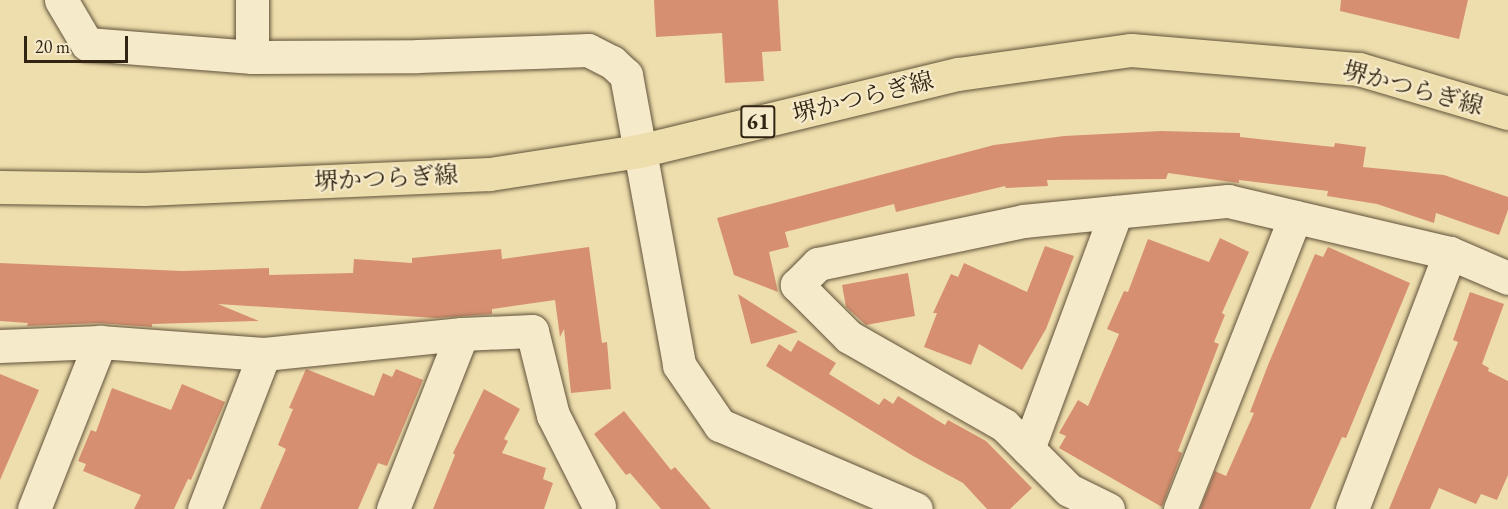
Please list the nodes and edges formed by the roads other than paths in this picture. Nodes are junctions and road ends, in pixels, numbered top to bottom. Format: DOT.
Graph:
graph roads {
  1 [pos="61,0"];
  2 [pos="252,0"];
  3 [pos="252,57"];
  4 [pos="1508,113"];
  5 [pos="639,151"];
  6 [pos="0,187"];
  7 [pos="1116,212"];
  8 [pos="1295,216"];
  9 [pos="1450,253"];
  10 [pos="1508,278"];
  11 [pos="462,334"];
  12 [pos="100,342"];
  13 [pos="0,346"];
  14 [pos="264,354"];
  15 [pos="1028,449"];
  16 [pos="600,508"];
  17 [pos="34,509"];
  18 [pos="204,509"];
  19 [pos="393,509"];
  20 [pos="916,509"];
  21 [pos="1108,509"];
  22 [pos="1180,509"];
  23 [pos="1352,509"];
  1 -- 3 [label="street"];
  2 -- 3 [label="street"];
  3 -- 5 [label="street"];
  4 -- 5 [label="main road, 堺かつらぎ線 / 61"];
  5 -- 6 [label="main road, 堺かつらぎ線 / 61"];
  5 -- 20 [label="street"];
  7 -- 8 [label="street"];
  7 -- 15 [label="street"];
  7 -- 15 [label="street"];
  8 -- 9 [label="street"];
  8 -- 22 [label="street"];
  9 -- 10 [label="street"];
  9 -- 23 [label="street"];
  11 -- 14 [label="street"];
  11 -- 16 [label="street"];
  11 -- 19 [label="street"];
  12 -- 13 [label="street"];
  12 -- 14 [label="street"];
  12 -- 17 [label="street"];
  14 -- 18 [label="street"];
  15 -- 21 [label="street"];
}
